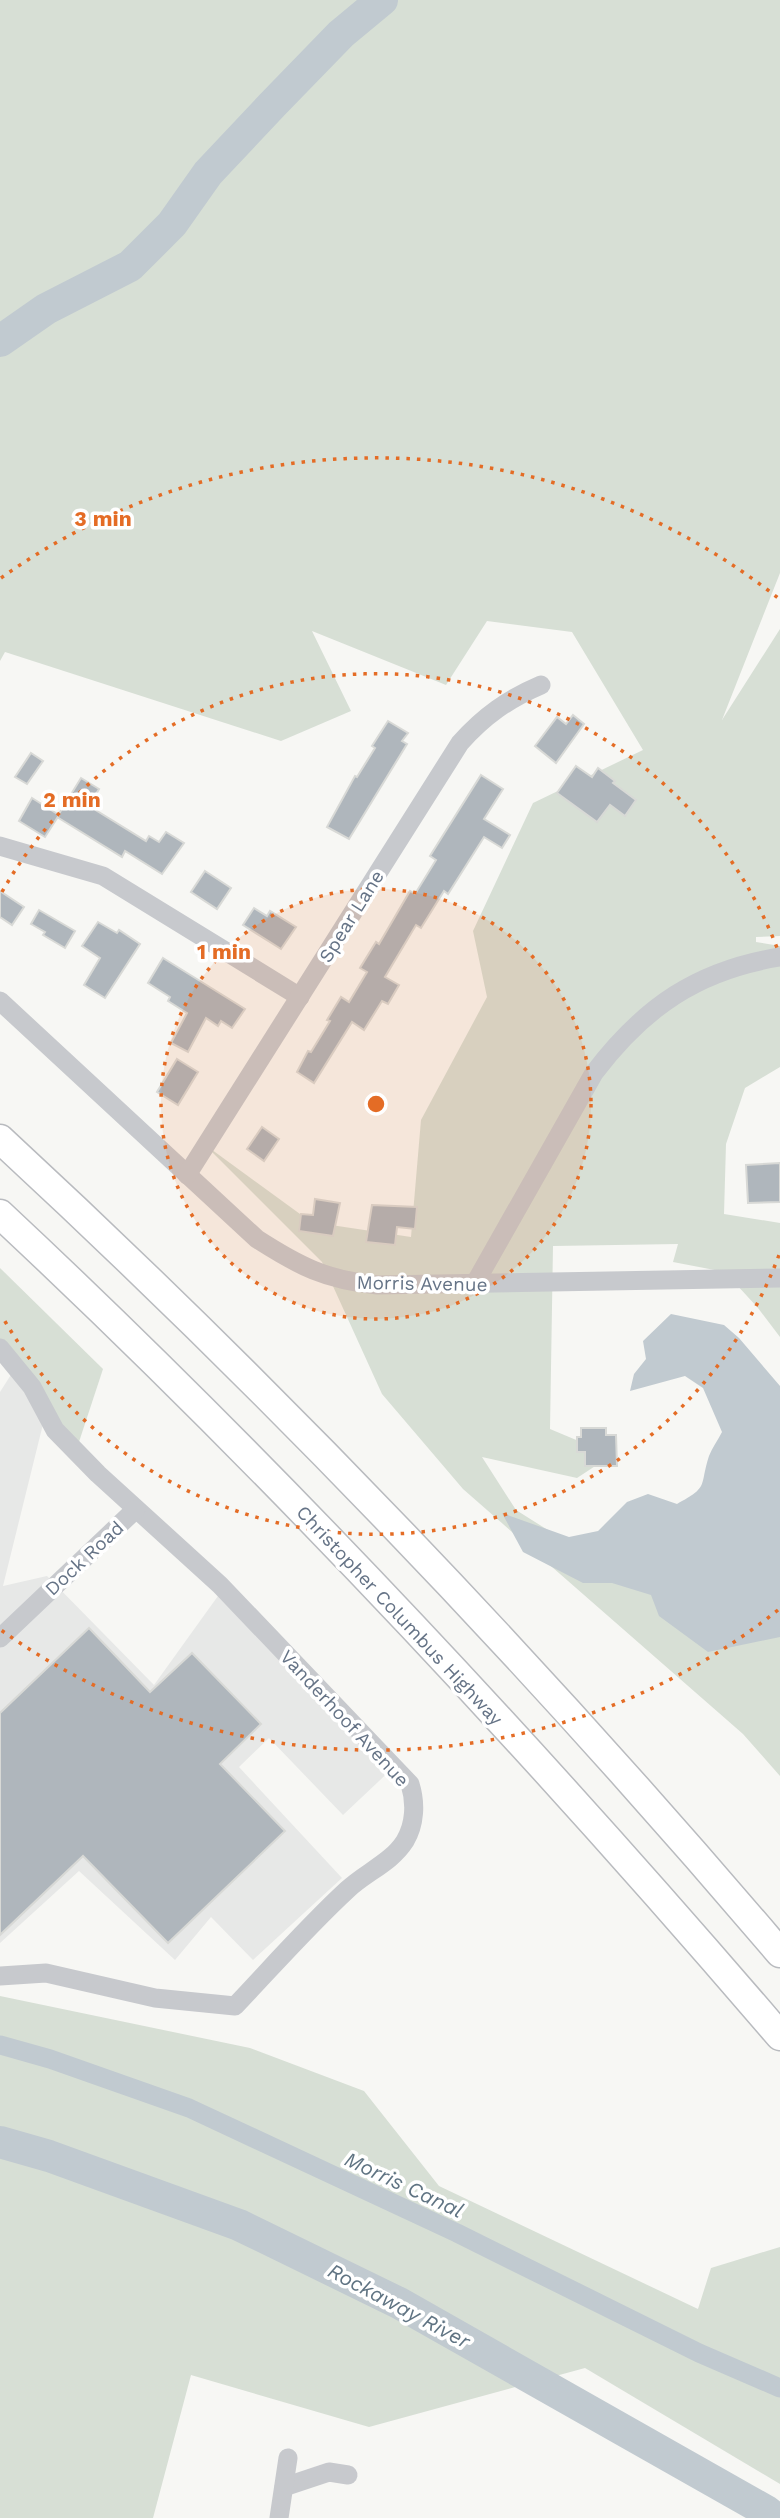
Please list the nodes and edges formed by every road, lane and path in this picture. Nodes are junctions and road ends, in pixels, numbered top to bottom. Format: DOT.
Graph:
graph roads {
  1 [pos="541,685"];
  2 [pos="0,846"];
  3 [pos="780,957"];
  4 [pos="300,997"];
  5 [pos="0,1001"];
  6 [pos="0,1139"];
  7 [pos="187,1175"];
  8 [pos="0,1214"];
  9 [pos="780,1278"];
  10 [pos="474,1285"];
  11 [pos="0,1348"];
  12 [pos="136,1509"];
  13 [pos="0,1638"];
  14 [pos="780,1953"];
  15 [pos="0,1976"];
  16 [pos="780,2036"];
  17 [pos="288,2458"];
  18 [pos="348,2475"];
  19 [pos="284,2487"];
  20 [pos="279,2518"];
  1 -- 4 [label="street, Spear Lane"];
  2 -- 4 [label="street"];
  3 -- 10 [label="street"];
  4 -- 7 [label="street, Spear Lane"];
  5 -- 7 [label="street, Morris Avenue"];
  6 -- 14 [label="highway"];
  7 -- 10 [label="street, Morris Avenue"];
  8 -- 16 [label="highway, Christopher Columbus Highway"];
  9 -- 10 [label="street, Morris Avenue"];
  11 -- 12 [label="street, Dock Road"];
  12 -- 13 [label="street, Dock Road"];
  12 -- 15 [label="street, Vanderhoof Avenue"];
  17 -- 19 [label="street"];
  18 -- 19 [label="street"];
  19 -- 20 [label="street"];
}
